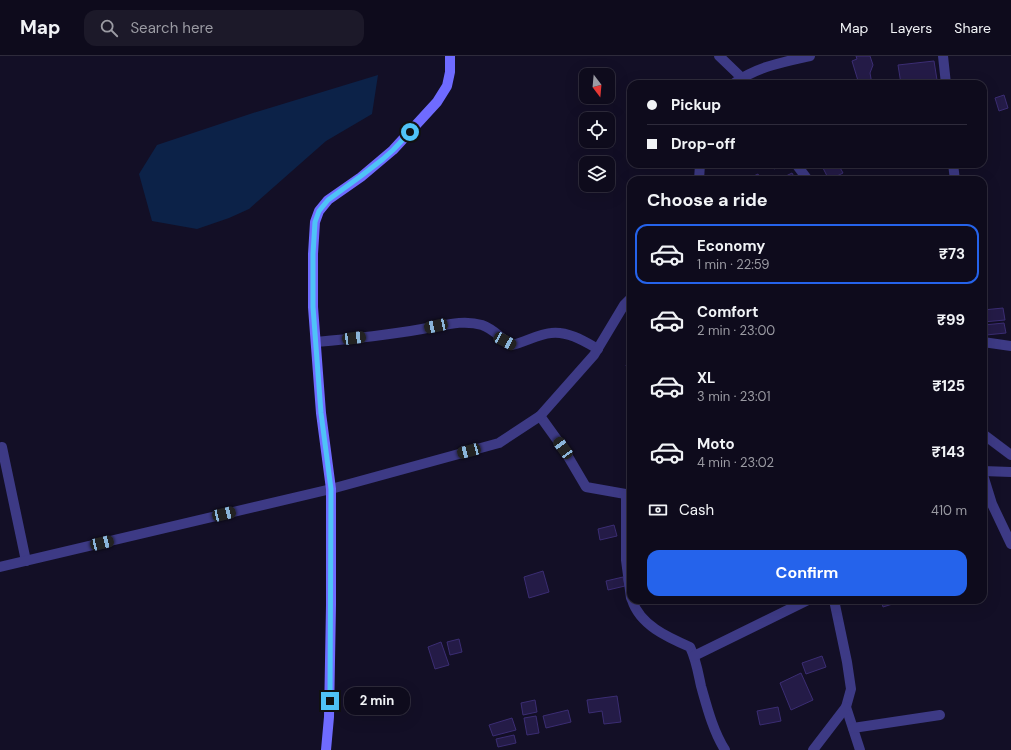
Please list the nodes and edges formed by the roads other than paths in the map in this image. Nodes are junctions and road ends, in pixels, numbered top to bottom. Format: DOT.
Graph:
graph roads {
  1 [pos="450,56"];
  2 [pos="719,56"];
  3 [pos="810,56"];
  4 [pos="943,56"];
  5 [pos="738,80"];
  6 [pos="742,80"];
  7 [pos="946,80"];
  8 [pos="627,302"];
  9 [pos="316,342"];
  10 [pos="987,343"];
  11 [pos="1011,346"];
  12 [pos="598,349"];
  13 [pos="540,416"];
  14 [pos="987,437"];
  15 [pos="2,447"];
  16 [pos="1011,455"];
  17 [pos="987,471"];
  18 [pos="1011,472"];
  19 [pos="987,488"];
  20 [pos="331,489"];
  21 [pos="627,495"];
  22 [pos="627,538"];
  23 [pos="1011,544"];
  24 [pos="26,561"];
  25 [pos="0,567"];
  26 [pos="627,568"];
  27 [pos="634,604"];
  28 [pos="800,604"];
  29 [pos="835,604"];
  30 [pos="694,656"];
  31 [pos="846,707"];
  32 [pos="940,715"];
  33 [pos="853,728"];
  34 [pos="326,750"];
  35 [pos="725,750"];
  36 [pos="813,750"];
  37 [pos="860,750"];
  1 -- 9 [label="street"];
  2 -- 5 [label="street"];
  3 -- 6 [label="street"];
  4 -- 7 [label="street"];
  8 -- 12 [label="street"];
  9 -- 12 [label="street"];
  9 -- 20 [label="street"];
  10 -- 11 [label="street"];
  12 -- 13 [label="street"];
  13 -- 20 [label="street"];
  13 -- 21 [label="street"];
  14 -- 16 [label="street"];
  15 -- 24 [label="street"];
  17 -- 18 [label="street"];
  19 -- 23 [label="street"];
  20 -- 24 [label="street"];
  20 -- 34 [label="street"];
  22 -- 26 [label="street"];
  24 -- 25 [label="street"];
  27 -- 30 [label="street"];
  28 -- 30 [label="street"];
  29 -- 31 [label="street"];
  30 -- 35 [label="street"];
  31 -- 33 [label="street"];
  31 -- 36 [label="street"];
  32 -- 33 [label="street"];
  33 -- 37 [label="street"];
}
